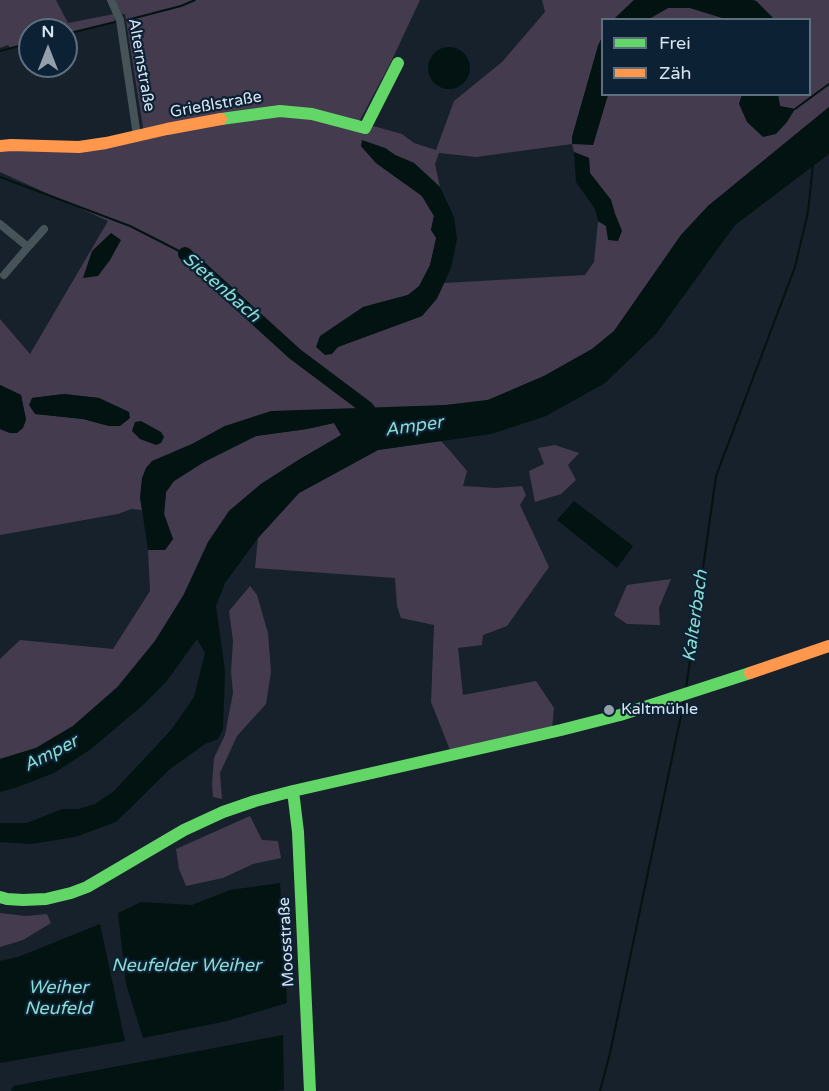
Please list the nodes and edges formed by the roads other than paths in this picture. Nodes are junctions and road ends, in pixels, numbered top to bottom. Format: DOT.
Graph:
graph roads {
  1 [pos="111,0"];
  2 [pos="398,63"];
  3 [pos="137,136"];
  4 [pos="0,146"];
  5 [pos="0,224"];
  6 [pos="44,229"];
  7 [pos="28,247"];
  8 [pos="4,275"];
  9 [pos="829,646"];
  10 [pos="292,791"];
  11 [pos="0,897"];
  12 [pos="310,1091"];
  1 -- 3 [label="street, Alternstraße"];
  2 -- 3 [label="main road, Grießlstraße"];
  3 -- 4 [label="main road, Grießlstraße"];
  5 -- 7 [label="street"];
  6 -- 7 [label="street"];
  7 -- 8 [label="street"];
  9 -- 10 [label="main road"];
  10 -- 11 [label="main road"];
  10 -- 12 [label="main road, Moosstraße"];
}
